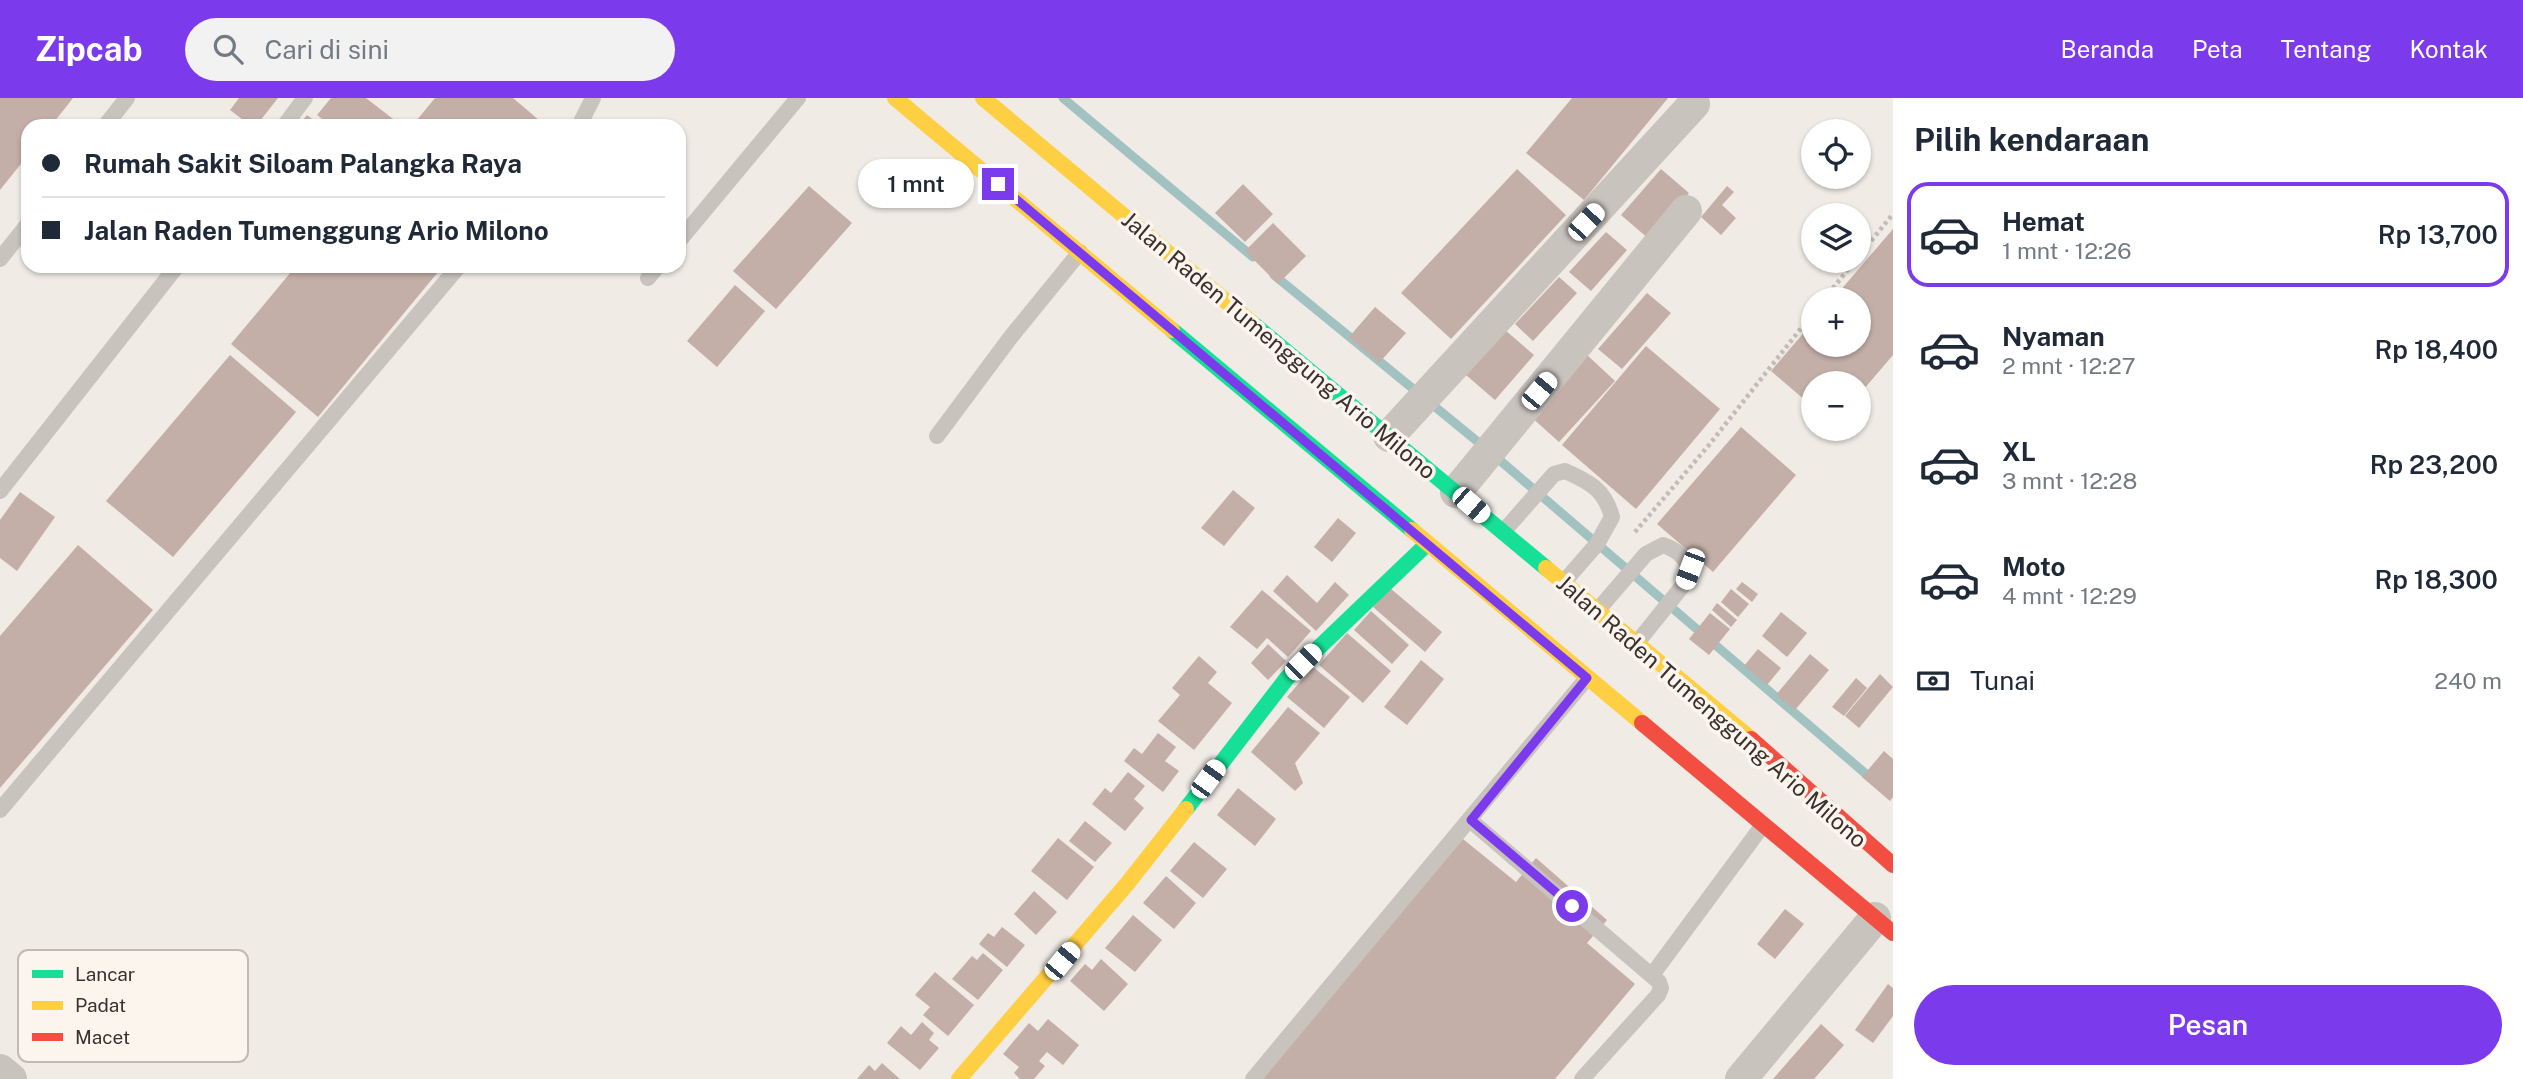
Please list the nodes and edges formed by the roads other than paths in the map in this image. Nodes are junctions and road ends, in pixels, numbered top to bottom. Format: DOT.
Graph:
graph roads {
  1 [pos="127,98"];
  2 [pos="305,98"];
  3 [pos="593,98"];
  4 [pos="798,98"];
  5 [pos="895,98"];
  6 [pos="984,98"];
  7 [pos="1694,104"];
  8 [pos="110,119"];
  9 [pos="289,119"];
  10 [pos="582,119"];
  11 [pos="1686,212"];
  12 [pos="21,233"];
  13 [pos="686,233"];
  14 [pos="1080,252"];
  15 [pos="0,259"];
  16 [pos="171,273"];
  17 [pos="453,273"];
  18 [pos="937,436"];
  19 [pos="1389,436"];
  20 [pos="0,491"];
  21 [pos="1455,492"];
  22 [pos="1503,532"];
  23 [pos="1427,544"];
  24 [pos="1563,583"];
  25 [pos="1597,611"];
  26 [pos="1636,644"];
  27 [pos="1587,678"];
  28 [pos="0,810"];
  29 [pos="1769,818"];
  30 [pos="1471,820"];
  31 [pos="1893,865"];
  32 [pos="1884,926"];
  33 [pos="1652,975"];
  34 [pos="0,1070"];
  35 [pos="11,1079"];
  36 [pos="959,1079"];
  37 [pos="1253,1079"];
  38 [pos="1582,1079"];
  39 [pos="1741,1079"];
  1 -- 8 [label="lane"];
  2 -- 9 [label="lane"];
  3 -- 10 [label="lane"];
  4 -- 13 [label="lane"];
  5 -- 14 [label="main road"];
  6 -- 19 [label="main road, Jalan Raden Tumenggung Ario Milono"];
  7 -- 19 [label="street"];
  11 -- 21 [label="street"];
  12 -- 15 [label="lane"];
  14 -- 18 [label="lane"];
  14 -- 23 [label="main road"];
  16 -- 20 [label="lane"];
  17 -- 28 [label="lane"];
  19 -- 21 [label="main road, Jalan Raden Tumenggung Ario Milono"];
  21 -- 22 [label="main road, Jalan Raden Tumenggung Ario Milono"];
  22 -- 24 [label="main road, Jalan Raden Tumenggung Ario Milono"];
  22 -- 24 [label="lane"];
  23 -- 27 [label="main road"];
  23 -- 36 [label="main road"];
  24 -- 25 [label="main road, Jalan Raden Tumenggung Ario Milono"];
  25 -- 26 [label="main road, Jalan Raden Tumenggung Ario Milono"];
  25 -- 26 [label="lane"];
  26 -- 31 [label="main road, Jalan Raden Tumenggung Ario Milono"];
  27 -- 29 [label="main road"];
  27 -- 30 [label="lane"];
  29 -- 32 [label="main road"];
  29 -- 33 [label="lane"];
  30 -- 33 [label="lane"];
  30 -- 37 [label="lane"];
  32 -- 39 [label="street"];
  33 -- 38 [label="lane"];
  34 -- 35 [label="street"];
}
